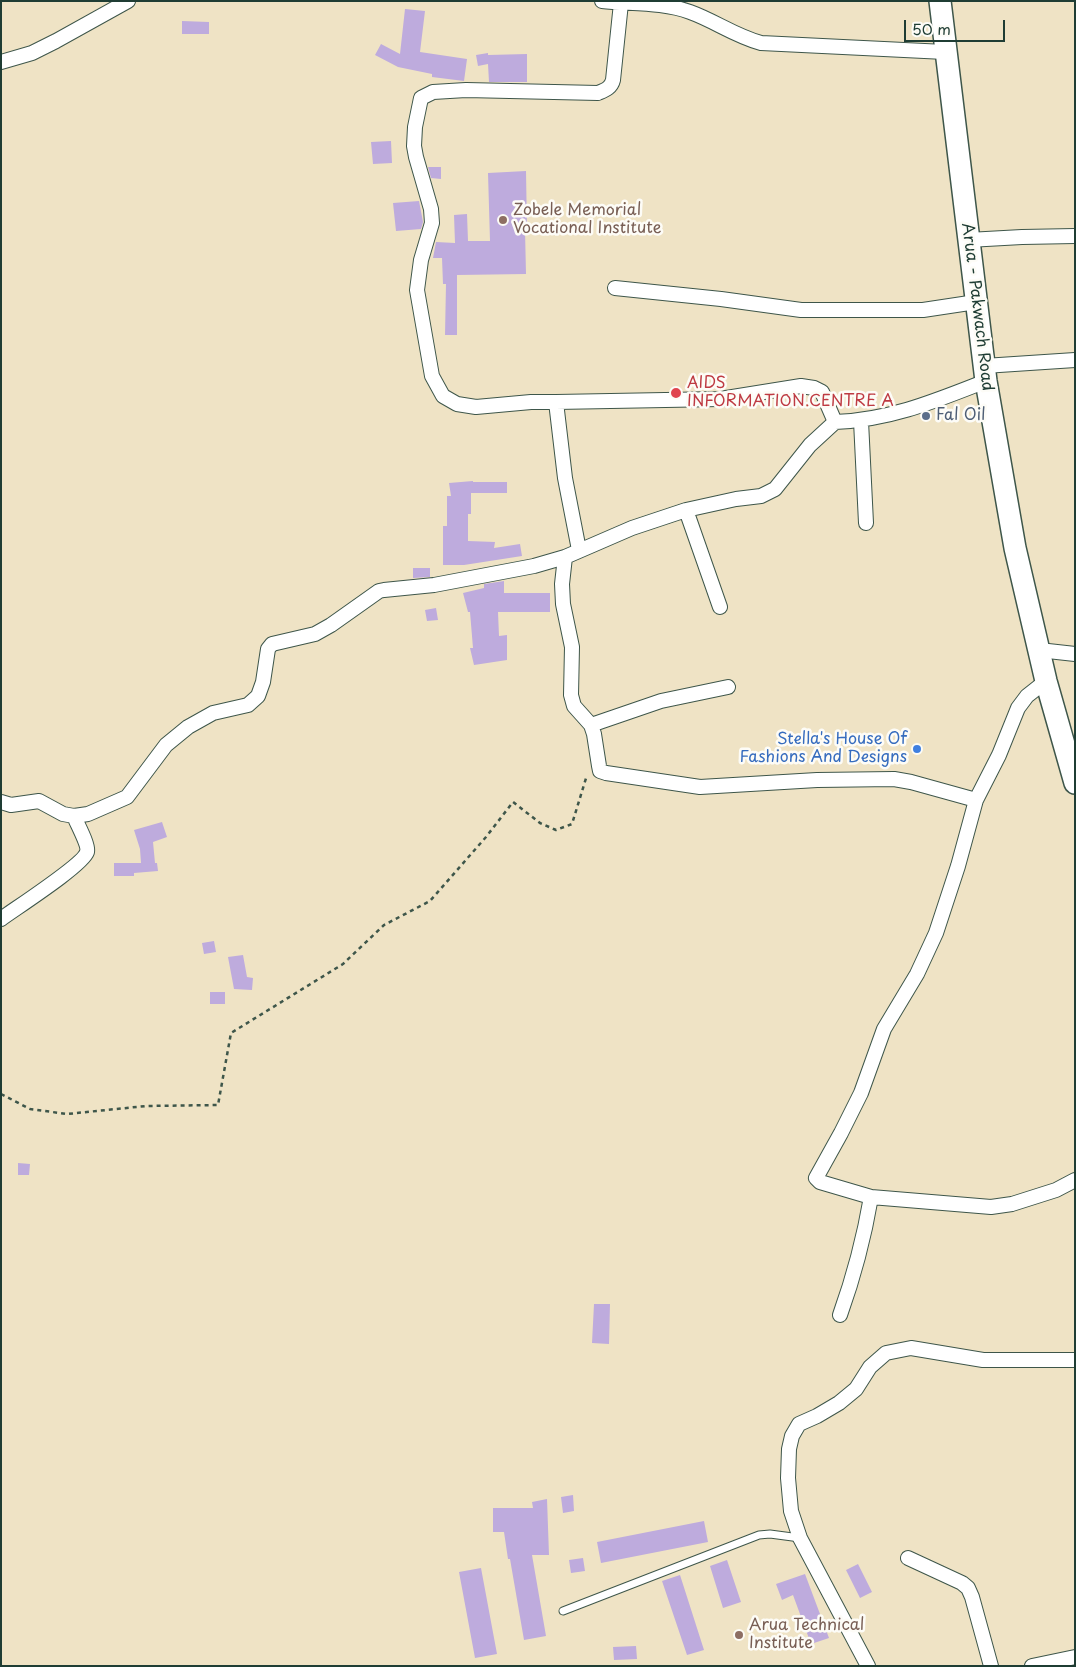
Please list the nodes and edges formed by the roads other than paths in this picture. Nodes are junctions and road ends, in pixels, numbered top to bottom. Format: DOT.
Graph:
graph roads {
  1 [pos="128,1"];
  2 [pos="602,1"];
  3 [pos="940,1"];
  4 [pos="621,3"];
  5 [pos="680,5"];
  6 [pos="945,52"];
  7 [pos="1,62"];
  8 [pos="1075,236"];
  9 [pos="968,240"];
  10 [pos="615,288"];
  11 [pos="976,302"];
  12 [pos="1075,360"];
  13 [pos="985,373"];
  14 [pos="556,402"];
  15 [pos="861,421"];
  16 [pos="835,422"];
  17 [pos="686,510"];
  18 [pos="866,523"];
  19 [pos="579,550"];
  20 [pos="565,557"];
  21 [pos="720,607"];
  22 [pos="1039,650"];
  23 [pos="1075,654"];
  24 [pos="1046,681"];
  25 [pos="728,687"];
  26 [pos="591,725"];
  27 [pos="1075,783"];
  28 [pos="976,800"];
  29 [pos="1,802"];
  30 [pos="74,816"];
  31 [pos="1,919"];
  32 [pos="1075,1180"];
  33 [pos="871,1198"];
  34 [pos="840,1315"];
  35 [pos="1075,1360"];
  36 [pos="800,1538"];
  37 [pos="908,1558"];
  38 [pos="563,1611"];
  39 [pos="1075,1657"];
  40 [pos="868,1666"];
  41 [pos="991,1666"];
  42 [pos="1032,1666"];
  1 -- 7 [label="street"];
  2 -- 4 [label="street"];
  3 -- 6 [label="main road, Arua - Pakwach Road"];
  4 -- 5 [label="street"];
  4 -- 14 [label="street"];
  5 -- 6 [label="street"];
  6 -- 9 [label="main road, Arua - Pakwach Road"];
  8 -- 9 [label="street"];
  9 -- 11 [label="main road, Arua - Pakwach Road"];
  10 -- 11 [label="street"];
  11 -- 13 [label="main road, Arua - Pakwach Road"];
  12 -- 13 [label="street"];
  13 -- 15 [label="street"];
  13 -- 22 [label="main road, Arua - Pakwach Road"];
  14 -- 16 [label="street"];
  14 -- 19 [label="street"];
  15 -- 16 [label="street"];
  15 -- 18 [label="street"];
  16 -- 17 [label="street"];
  17 -- 19 [label="street"];
  17 -- 21 [label="street"];
  19 -- 20 [label="street"];
  20 -- 26 [label="street"];
  20 -- 30 [label="street"];
  22 -- 23 [label="street"];
  22 -- 24 [label="main road, Arua - Pakwach Road"];
  24 -- 27 [label="main road, Arua - Pakwach Road"];
  24 -- 28 [label="street"];
  25 -- 26 [label="street"];
  26 -- 28 [label="street"];
  28 -- 33 [label="street"];
  29 -- 30 [label="street"];
  30 -- 31 [label="street"];
  32 -- 33 [label="street"];
  33 -- 34 [label="street"];
  35 -- 36 [label="street"];
  36 -- 38 [label="lane"];
  36 -- 40 [label="street"];
  37 -- 41 [label="street"];
  39 -- 42 [label="street"];
}
